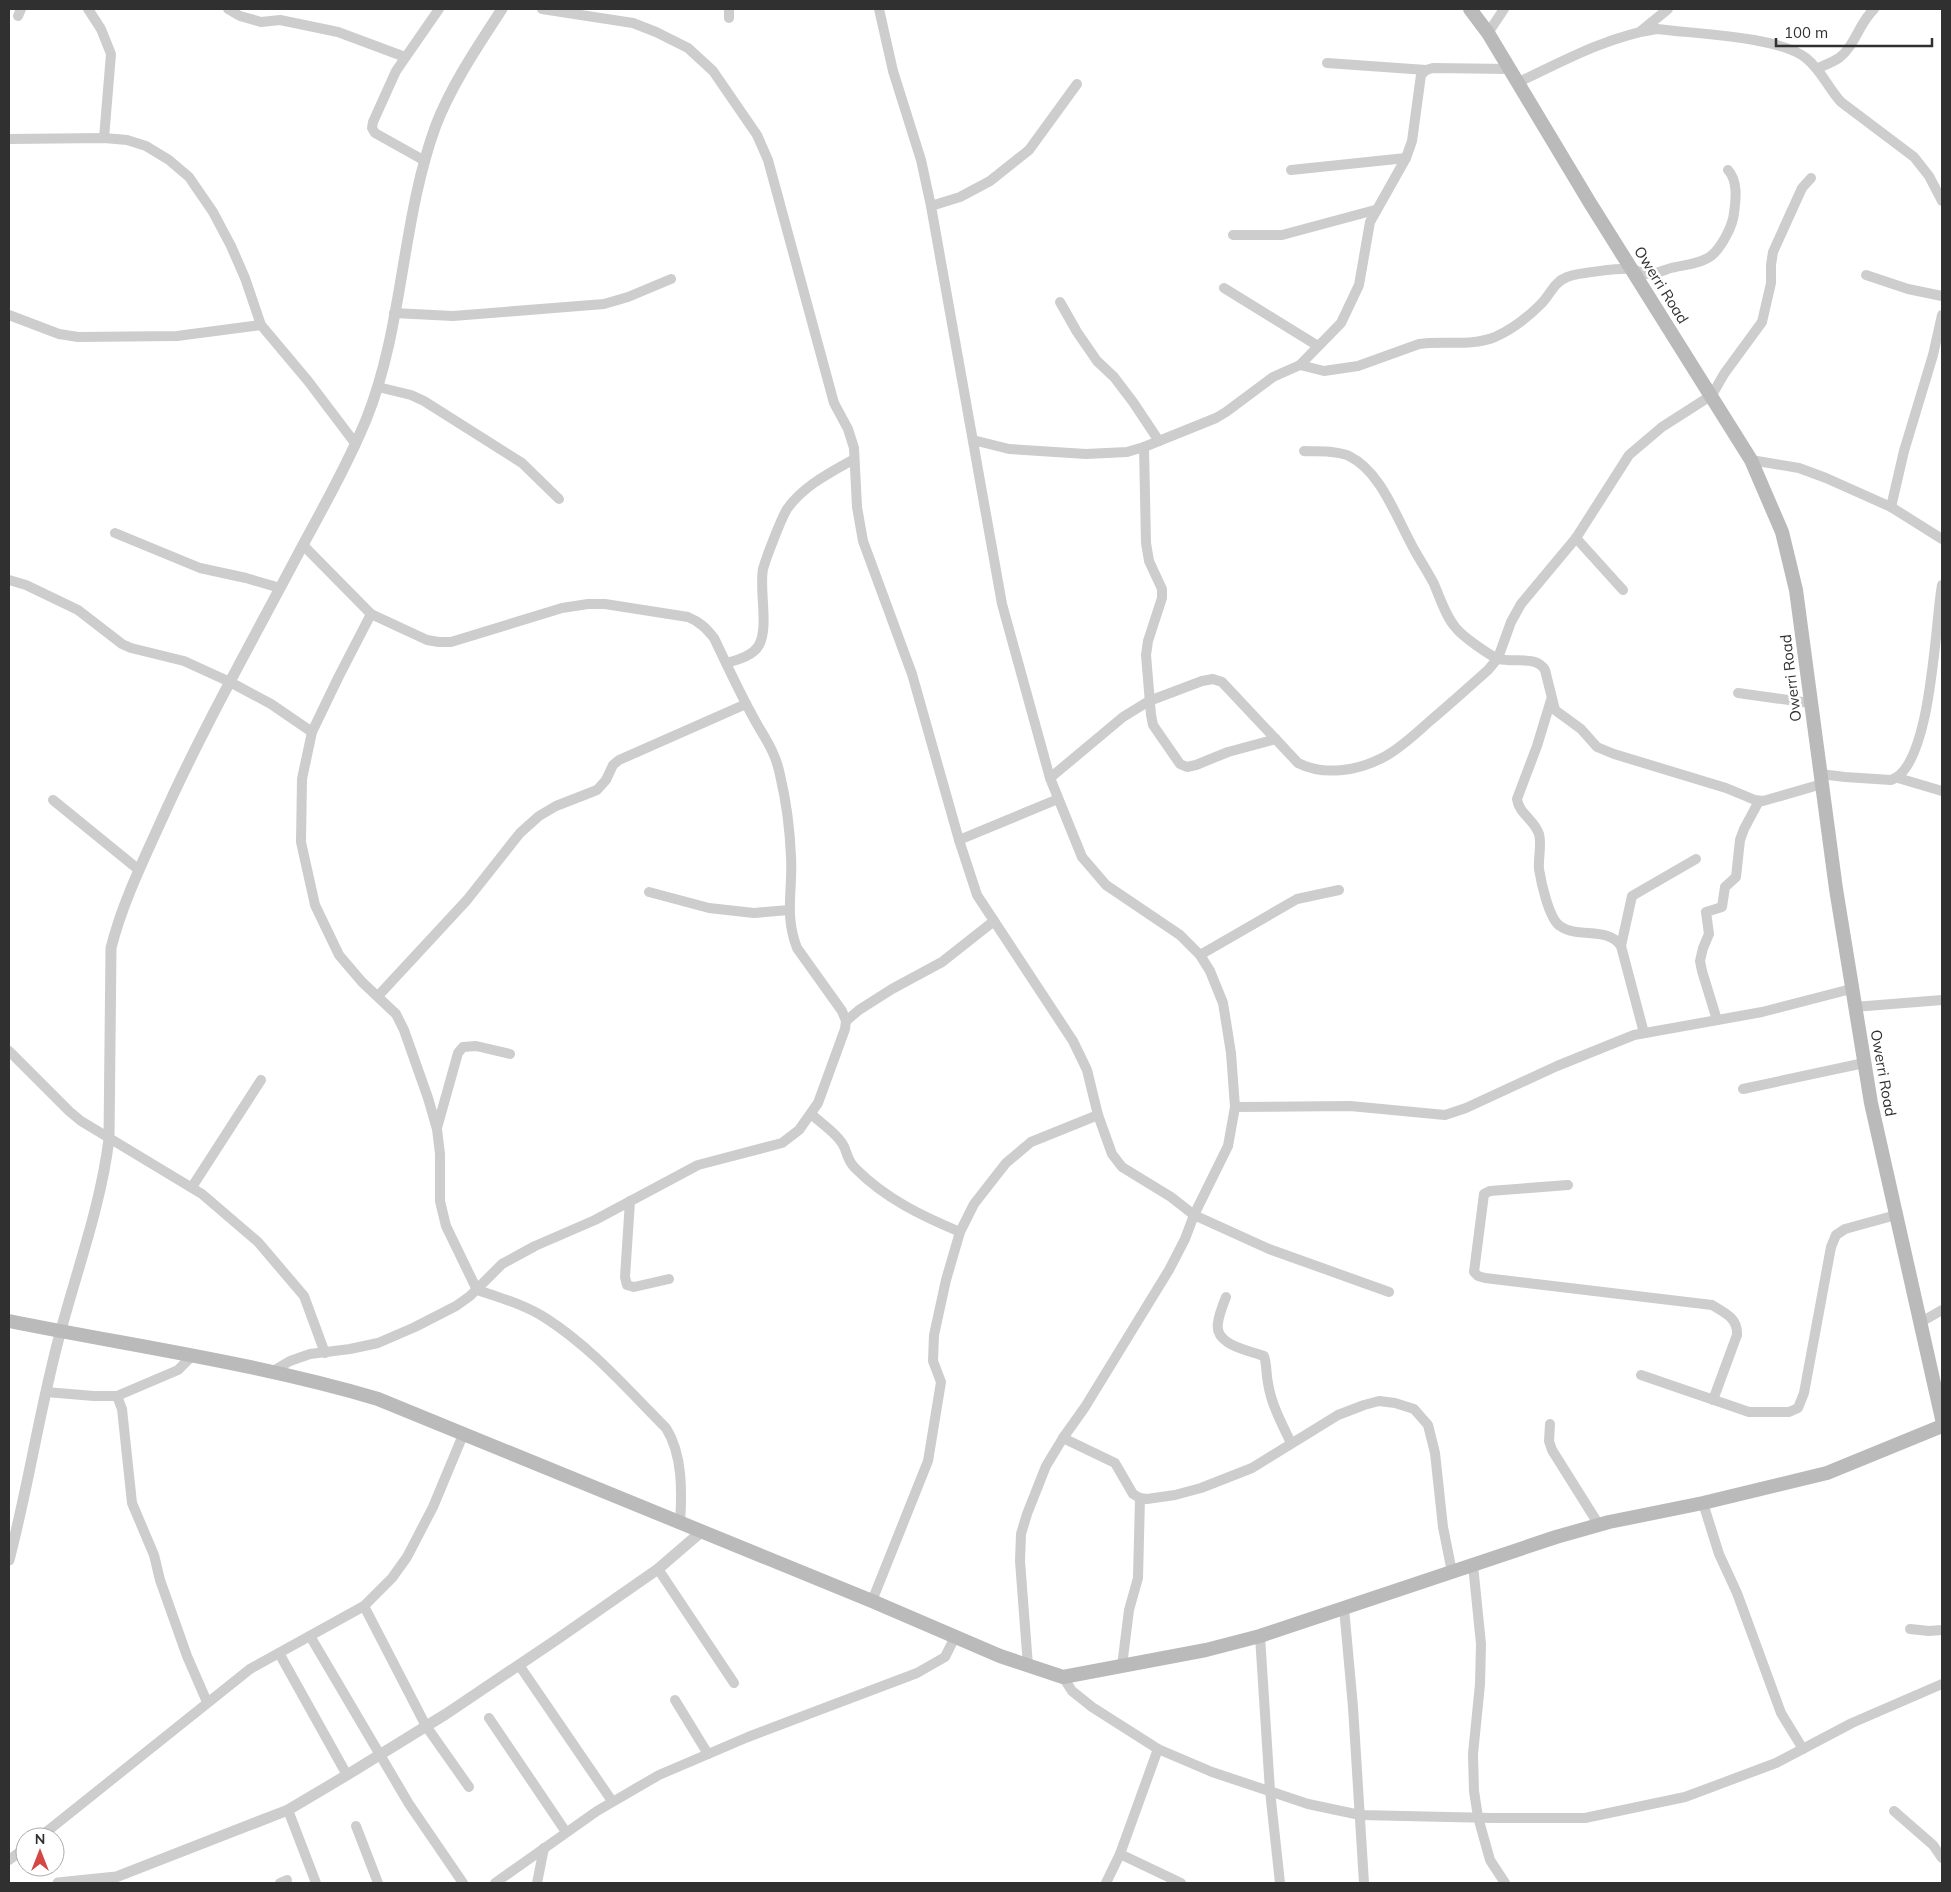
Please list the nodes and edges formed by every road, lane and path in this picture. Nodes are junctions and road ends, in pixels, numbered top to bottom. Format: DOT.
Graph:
graph roads {
  1 [pos="88,9"];
  2 [pos="228,9"];
  3 [pos="439,9"];
  4 [pos="502,9"];
  5 [pos="542,9"];
  6 [pos="879,9"];
  7 [pos="1470,9"];
  8 [pos="1504,9"];
  9 [pos="1668,9"];
  10 [pos="1874,9"];
  11 [pos="1640,32"];
  12 [pos="1488,33"];
  13 [pos="405,57"];
  14 [pos="1327,63"];
  15 [pos="1818,68"];
  16 [pos="1509,69"];
  17 [pos="1426,70"];
  18 [pos="1517,83"];
  19 [pos="1077,84"];
  20 [pos="104,138"];
  21 [pos="9,139"];
  22 [pos="1406,158"];
  23 [pos="425,161"];
  24 [pos="1291,170"];
  25 [pos="1728,170"];
  26 [pos="1811,178"];
  27 [pos="1942,200"];
  28 [pos="931,206"];
  29 [pos="1375,210"];
  30 [pos="1233,235"];
  31 [pos="1632,269"];
  32 [pos="1866,275"];
  33 [pos="672,279"];
  34 [pos="1224,288"];
  35 [pos="1942,296"];
  36 [pos="1060,302"];
  37 [pos="394,313"];
  38 [pos="1942,314"];
  39 [pos="9,315"];
  40 [pos="261,324"];
  41 [pos="1318,346"];
  42 [pos="1300,365"];
  43 [pos="378,387"];
  44 [pos="1712,396"];
  45 [pos="973,440"];
  46 [pos="1159,440"];
  47 [pos="355,443"];
  48 [pos="1144,448"];
  49 [pos="1304,451"];
  50 [pos="854,459"];
  51 [pos="1750,460"];
  52 [pos="559,499"];
  53 [pos="1892,507"];
  54 [pos="115,534"];
  55 [pos="1576,538"];
  56 [pos="1942,539"];
  57 [pos="303,545"];
  58 [pos="9,580"];
  59 [pos="1942,585"];
  60 [pos="280,588"];
  61 [pos="1623,590"];
  62 [pos="371,614"];
  63 [pos="1498,658"];
  64 [pos="726,663"];
  65 [pos="230,682"];
  66 [pos="1738,693"];
  67 [pos="1551,700"];
  68 [pos="1149,701"];
  69 [pos="1810,703"];
  70 [pos="746,704"];
  71 [pos="312,732"];
  72 [pos="1276,739"];
  73 [pos="1050,778"];
  74 [pos="1898,778"];
  75 [pos="1821,779"];
  76 [pos="1942,791"];
  77 [pos="1058,799"];
  78 [pos="53,800"];
  79 [pos="1759,800"];
  80 [pos="959,840"];
  81 [pos="1696,859"];
  82 [pos="139,870"];
  83 [pos="1339,890"];
  84 [pos="648,892"];
  85 [pos="789,910"];
  86 [pos="994,921"];
  87 [pos="1621,946"];
  88 [pos="1200,955"];
  89 [pos="1851,989"];
  90 [pos="378,996"];
  91 [pos="1942,1000"];
  92 [pos="1854,1007"];
  93 [pos="1717,1020"];
  94 [pos="846,1021"];
  95 [pos="1644,1033"];
  96 [pos="9,1051"];
  97 [pos="510,1054"];
  98 [pos="1864,1063"];
  99 [pos="262,1080"];
  100 [pos="1742,1088"];
  101 [pos="1235,1107"];
  102 [pos="811,1114"];
  103 [pos="1098,1115"];
  104 [pos="437,1129"];
  105 [pos="109,1139"];
  106 [pos="1568,1185"];
  107 [pos="192,1187"];
  108 [pos="630,1201"];
  109 [pos="1194,1215"];
  110 [pos="1896,1215"];
  111 [pos="960,1232"];
  112 [pos="669,1279"];
  113 [pos="476,1290"];
  114 [pos="1389,1292"];
  115 [pos="1226,1297"];
  116 [pos="1942,1310"];
  117 [pos="9,1321"];
  118 [pos="1921,1322"];
  119 [pos="61,1331"];
  120 [pos="325,1353"];
  121 [pos="193,1355"];
  122 [pos="272,1371"];
  123 [pos="1641,1375"];
  124 [pos="46,1392"];
  125 [pos="117,1396"];
  126 [pos="1713,1400"];
  127 [pos="1941,1412"];
  128 [pos="1550,1424"];
  129 [pos="1942,1426"];
  130 [pos="463,1435"];
  131 [pos="1063,1438"];
  132 [pos="1291,1443"];
  133 [pos="1140,1498"];
  134 [pos="1703,1503"];
  135 [pos="680,1524"];
  136 [pos="1599,1525"];
  137 [pos="701,1532"];
  138 [pos="9,1560"];
  139 [pos="1473,1565"];
  140 [pos="658,1569"];
  141 [pos="1452,1572"];
  142 [pos="872,1601"];
  143 [pos="364,1606"];
  144 [pos="1344,1608"];
  145 [pos="1910,1629"];
  146 [pos="1942,1630"];
  147 [pos="310,1636"];
  148 [pos="1260,1636"];
  149 [pos="955,1637"];
  150 [pos="279,1653"];
  151 [pos="519,1665"];
  152 [pos="1028,1666"];
  153 [pos="1122,1666"];
  154 [pos="1063,1676"];
  155 [pos="734,1683"];
  156 [pos="1942,1684"];
  157 [pos="675,1700"];
  158 [pos="207,1702"];
  159 [pos="489,1718"];
  160 [pos="426,1726"];
  161 [pos="1158,1749"];
  162 [pos="1803,1749"];
  163 [pos="708,1754"];
  164 [pos="380,1755"];
  165 [pos="347,1775"];
  166 [pos="469,1787"];
  167 [pos="1270,1791"];
  168 [pos="612,1801"];
  169 [pos="288,1810"];
  170 [pos="1894,1811"];
  171 [pos="1360,1815"];
  172 [pos="1478,1818"];
  173 [pos="356,1826"];
  174 [pos="53,1827"];
  175 [pos="566,1832"];
  176 [pos="544,1848"];
  177 [pos="1120,1854"];
  178 [pos="1942,1858"];
  179 [pos="117,1880"];
  180 [pos="58,1883"];
  181 [pos="316,1883"];
  182 [pos="378,1883"];
  183 [pos="463,1883"];
  184 [pos="496,1883"];
  185 [pos="538,1883"];
  186 [pos="1106,1883"];
  187 [pos="1181,1883"];
  188 [pos="1280,1883"];
  189 [pos="1364,1883"];
  190 [pos="1505,1883"];
  1 -- 20 [label="street"];
  2 -- 13 [label="street"];
  3 -- 13 [label="street"];
  4 -- 23 [label="street"];
  5 -- 50 [label="street"];
  6 -- 28 [label="street"];
  7 -- 12 [label="main road, Owerri Road"];
  8 -- 12 [label="street"];
  9 -- 11 [label="street"];
  10 -- 15 [label="street"];
  11 -- 15 [label="street"];
  11 -- 18 [label="street"];
  12 -- 16 [label="main road, Owerri Road"];
  13 -- 23 [label="street"];
  14 -- 17 [label="street"];
  15 -- 27 [label="street"];
  16 -- 17 [label="street"];
  16 -- 18 [label="main road, Owerri Road"];
  17 -- 22 [label="street"];
  18 -- 31 [label="main road, Owerri Road"];
  19 -- 28 [label="street"];
  20 -- 21 [label="street"];
  20 -- 40 [label="street"];
  22 -- 24 [label="street"];
  22 -- 29 [label="street"];
  23 -- 37 [label="street"];
  25 -- 31 [label="street"];
  26 -- 44 [label="street"];
  28 -- 45 [label="street"];
  29 -- 30 [label="street"];
  29 -- 41 [label="street"];
  31 -- 42 [label="street"];
  31 -- 44 [label="main road, Owerri Road"];
  32 -- 35 [label="street"];
  33 -- 37 [label="street"];
  34 -- 41 [label="street"];
  36 -- 46 [label="street"];
  37 -- 43 [label="street"];
  38 -- 53 [label="street"];
  39 -- 40 [label="street"];
  40 -- 47 [label="street"];
  41 -- 42 [label="street"];
  42 -- 46 [label="street"];
  43 -- 47 [label="street"];
  43 -- 52 [label="street"];
  44 -- 51 [label="main road, Owerri Road"];
  44 -- 55 [label="street"];
  45 -- 48 [label="street"];
  45 -- 73 [label="street"];
  46 -- 48 [label="street"];
  47 -- 57 [label="street"];
  48 -- 68 [label="street"];
  49 -- 63 [label="street"];
  50 -- 64 [label="street"];
  50 -- 80 [label="street"];
  51 -- 53 [label="street"];
  51 -- 69 [label="main road, Owerri Road"];
  53 -- 56 [label="street"];
  54 -- 60 [label="street"];
  55 -- 61 [label="street"];
  55 -- 63 [label="street"];
  57 -- 60 [label="street"];
  57 -- 62 [label="street"];
  58 -- 65 [label="street"];
  59 -- 74 [label="street"];
  60 -- 65 [label="street"];
  62 -- 64 [label="street"];
  62 -- 71 [label="street"];
  63 -- 67 [label="street"];
  63 -- 72 [label="street"];
  64 -- 70 [label="street"];
  65 -- 71 [label="street"];
  65 -- 82 [label="street"];
  66 -- 69 [label="street"];
  67 -- 79 [label="street"];
  67 -- 87 [label="street"];
  68 -- 72 [label="street"];
  68 -- 72 [label="street"];
  68 -- 73 [label="street"];
  69 -- 75 [label="main road, Owerri Road"];
  70 -- 85 [label="street"];
  70 -- 90 [label="street"];
  71 -- 90 [label="street"];
  73 -- 77 [label="street"];
  74 -- 75 [label="street"];
  74 -- 76 [label="street"];
  75 -- 79 [label="street"];
  75 -- 89 [label="main road, Owerri Road"];
  77 -- 80 [label="street"];
  77 -- 88 [label="street"];
  78 -- 82 [label="street"];
  79 -- 93 [label="street"];
  80 -- 86 [label="street"];
  81 -- 87 [label="street"];
  82 -- 105 [label="street"];
  83 -- 88 [label="street"];
  84 -- 85 [label="street"];
  85 -- 94 [label="street"];
  86 -- 94 [label="street"];
  86 -- 103 [label="street"];
  87 -- 95 [label="street"];
  88 -- 101 [label="street"];
  89 -- 92 [label="main road, Owerri Road"];
  89 -- 93 [label="street"];
  90 -- 104 [label="street"];
  91 -- 92 [label="street"];
  92 -- 98 [label="main road, Owerri Road"];
  93 -- 95 [label="street"];
  94 -- 102 [label="street"];
  95 -- 101 [label="street"];
  96 -- 105 [label="street"];
  97 -- 104 [label="street"];
  98 -- 100 [label="street"];
  98 -- 110 [label="main road, Owerri Road"];
  99 -- 107 [label="street"];
  101 -- 109 [label="street"];
  102 -- 108 [label="street"];
  102 -- 111 [label="street"];
  103 -- 109 [label="street"];
  103 -- 111 [label="street"];
  104 -- 113 [label="street"];
  105 -- 107 [label="street"];
  105 -- 119 [label="street"];
  106 -- 126 [label="street"];
  107 -- 120 [label="street"];
  108 -- 112 [label="street"];
  108 -- 113 [label="street"];
  109 -- 114 [label="street"];
  109 -- 131 [label="street"];
  110 -- 118 [label="main road, Owerri Road"];
  110 -- 126 [label="street"];
  111 -- 142 [label="street"];
  113 -- 120 [label="street"];
  113 -- 135 [label="street"];
  115 -- 132 [label="street"];
  116 -- 118 [label="street"];
  117 -- 119 [label="main road"];
  118 -- 127 [label="main road, Owerri Road"];
  119 -- 121 [label="main road"];
  119 -- 124 [label="street"];
  120 -- 122 [label="street"];
  121 -- 122 [label="main road"];
  121 -- 125 [label="street"];
  122 -- 130 [label="main road"];
  123 -- 126 [label="street"];
  124 -- 125 [label="street"];
  124 -- 138 [label="street"];
  125 -- 158 [label="street"];
  128 -- 136 [label="street"];
  129 -- 134 [label="main road"];
  130 -- 135 [label="main road"];
  130 -- 143 [label="street"];
  131 -- 133 [label="street"];
  131 -- 152 [label="street"];
  132 -- 133 [label="street"];
  132 -- 141 [label="street"];
  133 -- 153 [label="street"];
  134 -- 136 [label="main road"];
  134 -- 162 [label="street"];
  135 -- 137 [label="main road"];
  136 -- 139 [label="main road"];
  137 -- 140 [label="street"];
  137 -- 142 [label="main road"];
  139 -- 141 [label="main road"];
  139 -- 172 [label="street"];
  140 -- 151 [label="street"];
  140 -- 155 [label="street"];
  141 -- 144 [label="main road"];
  142 -- 149 [label="main road"];
  143 -- 147 [label="street"];
  143 -- 160 [label="street"];
  144 -- 148 [label="main road"];
  144 -- 171 [label="street"];
  145 -- 146 [label="street"];
  147 -- 150 [label="street"];
  147 -- 164 [label="street"];
  148 -- 153 [label="main road"];
  148 -- 167 [label="street"];
  149 -- 152 [label="main road"];
  149 -- 163 [label="street"];
  150 -- 158 [label="street"];
  150 -- 165 [label="street"];
  151 -- 160 [label="street"];
  151 -- 168 [label="street"];
  152 -- 154 [label="main road"];
  153 -- 154 [label="main road"];
  154 -- 161 [label="street"];
  156 -- 162 [label="street"];
  157 -- 163 [label="street"];
  158 -- 174 [label="street"];
  159 -- 175 [label="street"];
  160 -- 164 [label="street"];
  160 -- 166 [label="street"];
  161 -- 167 [label="street"];
  161 -- 177 [label="street"];
  162 -- 172 [label="street"];
  163 -- 168 [label="street"];
  164 -- 165 [label="street"];
  164 -- 183 [label="street"];
  165 -- 169 [label="street"];
  167 -- 171 [label="street"];
  167 -- 188 [label="street"];
  168 -- 175 [label="street"];
  169 -- 179 [label="street"];
  169 -- 181 [label="street"];
  170 -- 178 [label="street"];
  171 -- 172 [label="street"];
  171 -- 189 [label="street"];
  172 -- 190 [label="street"];
  173 -- 182 [label="street"];
  175 -- 176 [label="street"];
  176 -- 184 [label="street"];
  176 -- 185 [label="street"];
  177 -- 186 [label="street"];
  177 -- 187 [label="street"];
  179 -- 180 [label="street"];
}
